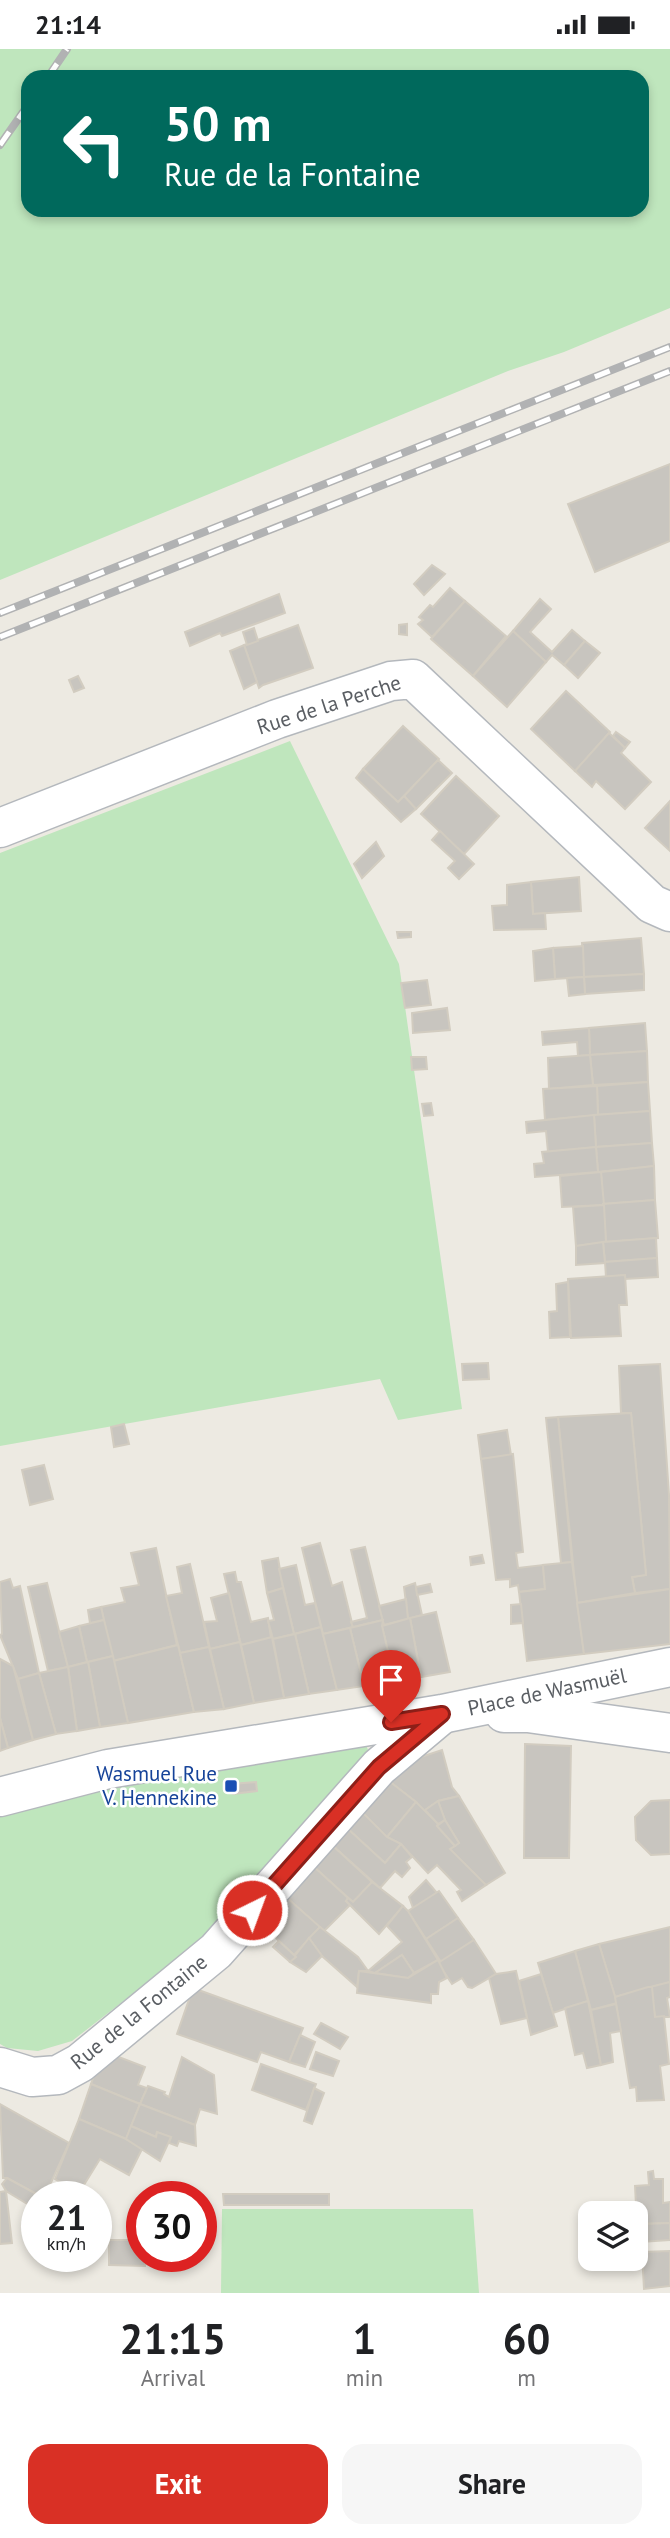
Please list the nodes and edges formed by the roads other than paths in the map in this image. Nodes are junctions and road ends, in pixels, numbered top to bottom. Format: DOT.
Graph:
graph roads {
  1 [pos="0,828"];
  2 [pos="670,912"];
  3 [pos="670,1667"];
  4 [pos="442,1714"];
  5 [pos="670,1733"];
  6 [pos="0,1797"];
  7 [pos="0,2067"];
  1 -- 2 [label="street, Rue de la Perche"];
  3 -- 4 [label="street, Place de Wasmuël"];
  4 -- 5 [label="street, Place de Wasmuël"];
  4 -- 6 [label="street"];
  4 -- 7 [label="street, Rue de la Fontaine"];
}
